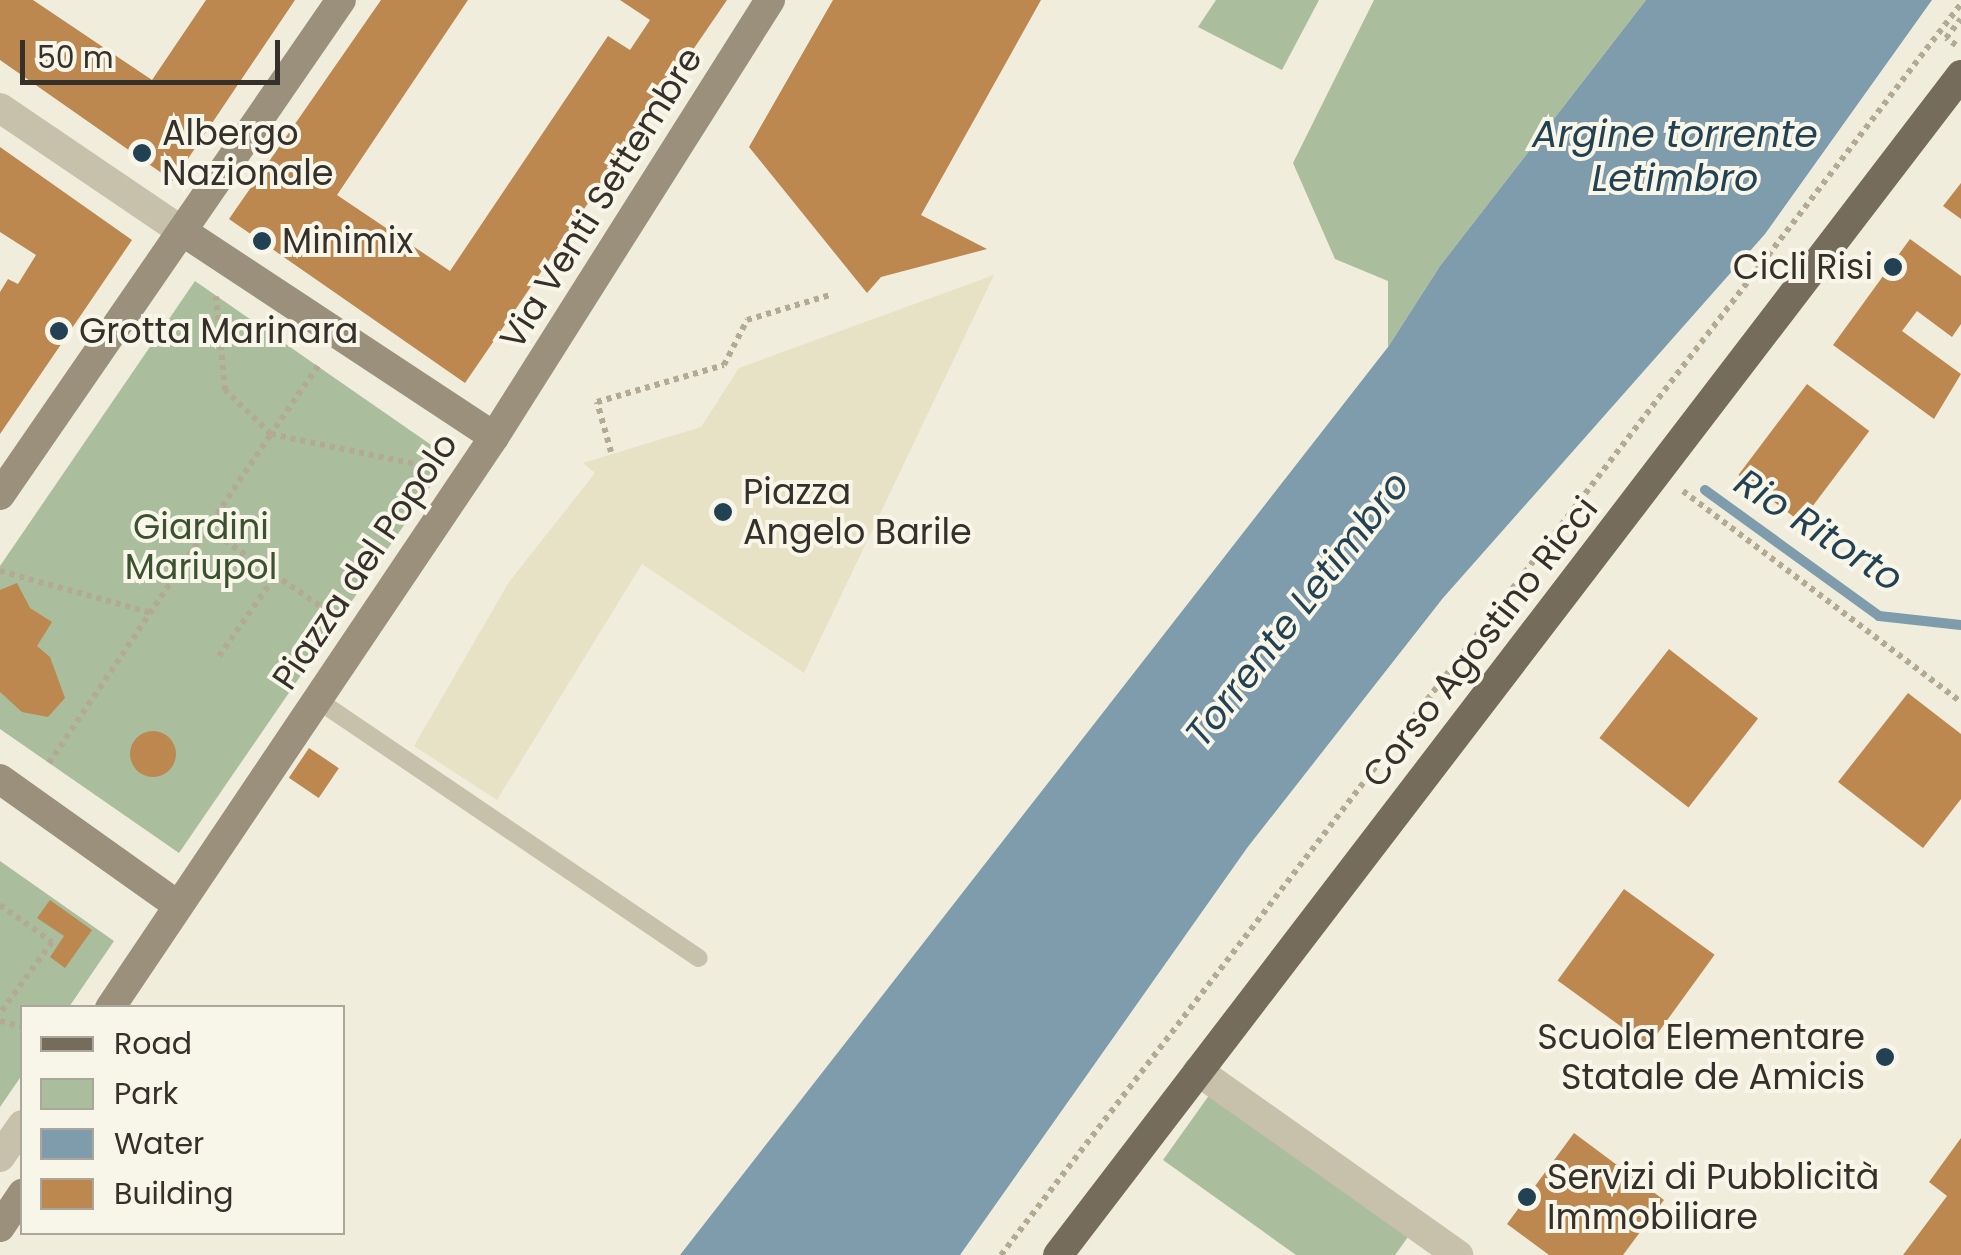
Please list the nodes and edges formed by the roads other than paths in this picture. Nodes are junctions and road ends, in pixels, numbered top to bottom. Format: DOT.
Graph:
graph roads {
  1 [pos="341,0"];
  2 [pos="770,0"];
  3 [pos="1961,75"];
  4 [pos="0,108"];
  5 [pos="182,231"];
  6 [pos="494,437"];
  7 [pos="0,495"];
  8 [pos="316,700"];
  9 [pos="0,780"];
  10 [pos="176,904"];
  11 [pos="699,958"];
  12 [pos="109,1002"];
  13 [pos="1198,1071"];
  14 [pos="20,1128"];
  15 [pos="0,1158"];
  16 [pos="20,1197"];
  17 [pos="0,1227"];
  18 [pos="1058,1255"];
  19 [pos="1458,1255"];
  1 -- 5 [label="street"];
  2 -- 6 [label="street, Via Venti Settembre"];
  3 -- 13 [label="main road, Corso Agostino Ricci"];
  4 -- 5 [label="street"];
  5 -- 6 [label="street, Piazza del Popolo"];
  5 -- 7 [label="street"];
  6 -- 8 [label="street, Piazza del Popolo"];
  8 -- 10 [label="street, Piazza del Popolo"];
  8 -- 11 [label="lane"];
  9 -- 10 [label="street"];
  10 -- 12 [label="street, Piazza del Popolo"];
  13 -- 18 [label="main road, Corso Agostino Ricci"];
  13 -- 19 [label="street"];
  14 -- 15 [label="street"];
  16 -- 17 [label="street"];
}
